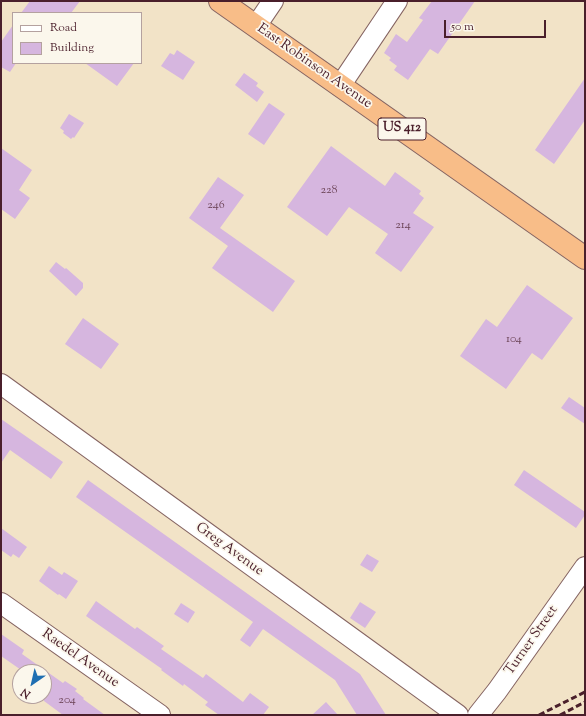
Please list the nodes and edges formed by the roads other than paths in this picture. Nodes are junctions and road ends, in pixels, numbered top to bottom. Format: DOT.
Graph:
graph roads {
  1 [pos="220,1"];
  2 [pos="273,1"];
  3 [pos="397,1"];
  4 [pos="256,26"];
  5 [pos="340,86"];
  6 [pos="585,258"];
  7 [pos="1,384"];
  8 [pos="585,566"];
  9 [pos="1,603"];
  10 [pos="160,715"];
  11 [pos="458,715"];
  12 [pos="478,715"];
  1 -- 4 [label="highway, East Robinson Avenue / US 412"];
  2 -- 4 [label="street"];
  3 -- 5 [label="street"];
  4 -- 5 [label="highway, East Robinson Avenue / US 412"];
  5 -- 6 [label="highway, East Robinson Avenue / US 412"];
  7 -- 11 [label="street, Greg Avenue"];
  8 -- 12 [label="street, Turner Street"];
  9 -- 10 [label="street, Raedel Avenue"];
}
